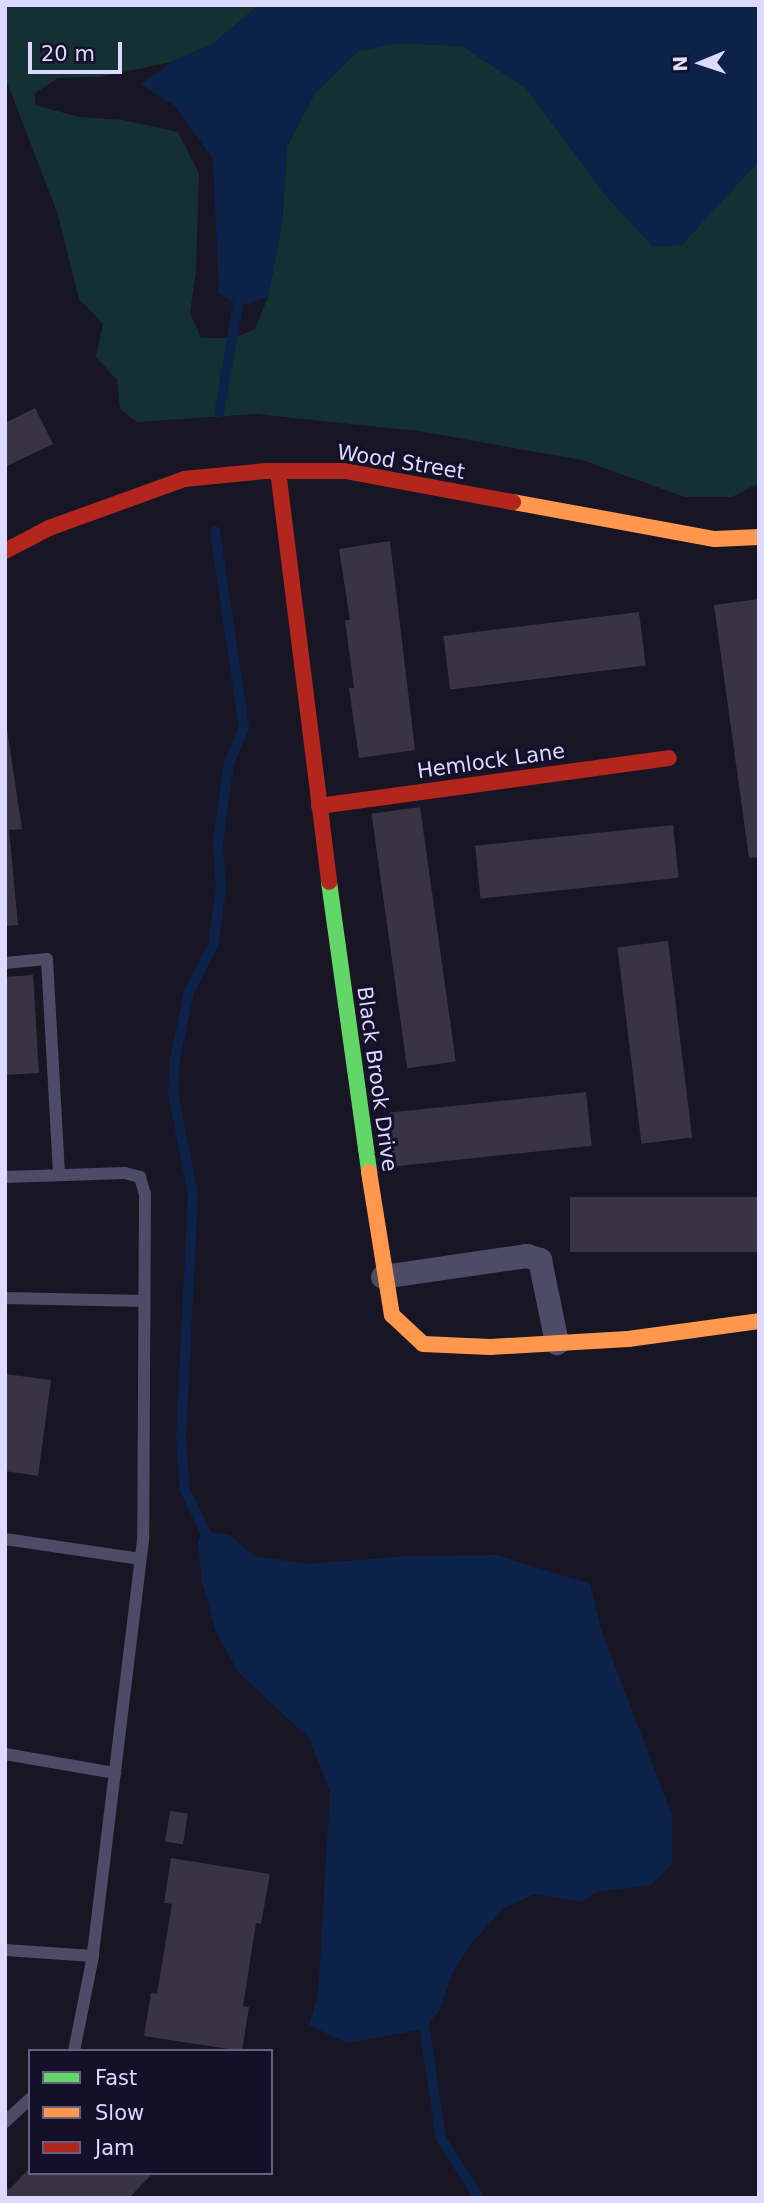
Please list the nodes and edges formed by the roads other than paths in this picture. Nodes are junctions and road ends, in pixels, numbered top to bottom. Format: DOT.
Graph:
graph roads {
  1 [pos="278,471"];
  2 [pos="759,537"];
  3 [pos="5,551"];
  4 [pos="669,758"];
  5 [pos="318,806"];
  6 [pos="5,963"];
  7 [pos="59,1175"];
  8 [pos="5,1177"];
  9 [pos="383,1277"];
  10 [pos="5,1298"];
  11 [pos="144,1301"];
  12 [pos="759,1321"];
  13 [pos="557,1343"];
  14 [pos="5,1539"];
  15 [pos="141,1559"];
  16 [pos="5,1754"];
  17 [pos="115,1773"];
  18 [pos="5,1950"];
  19 [pos="93,1956"];
  20 [pos="74,2049"];
  21 [pos="28,2101"];
  22 [pos="5,2122"];
  1 -- 2 [label="street, Wood Street"];
  1 -- 3 [label="street, Wood Street"];
  1 -- 5 [label="street, Black Brook Drive"];
  4 -- 5 [label="street, Hemlock Lane"];
  5 -- 9 [label="street, Black Brook Drive"];
  6 -- 7 [label="lane"];
  7 -- 8 [label="lane"];
  7 -- 11 [label="lane"];
  9 -- 13 [label="street, Black Brook Drive"];
  9 -- 13 [label="street"];
  10 -- 11 [label="lane"];
  11 -- 15 [label="lane"];
  12 -- 13 [label="street, Black Brook Drive"];
  14 -- 15 [label="lane"];
  15 -- 17 [label="lane"];
  16 -- 17 [label="lane"];
  17 -- 19 [label="lane"];
  18 -- 19 [label="lane"];
  19 -- 20 [label="lane"];
  21 -- 22 [label="lane"];
}
